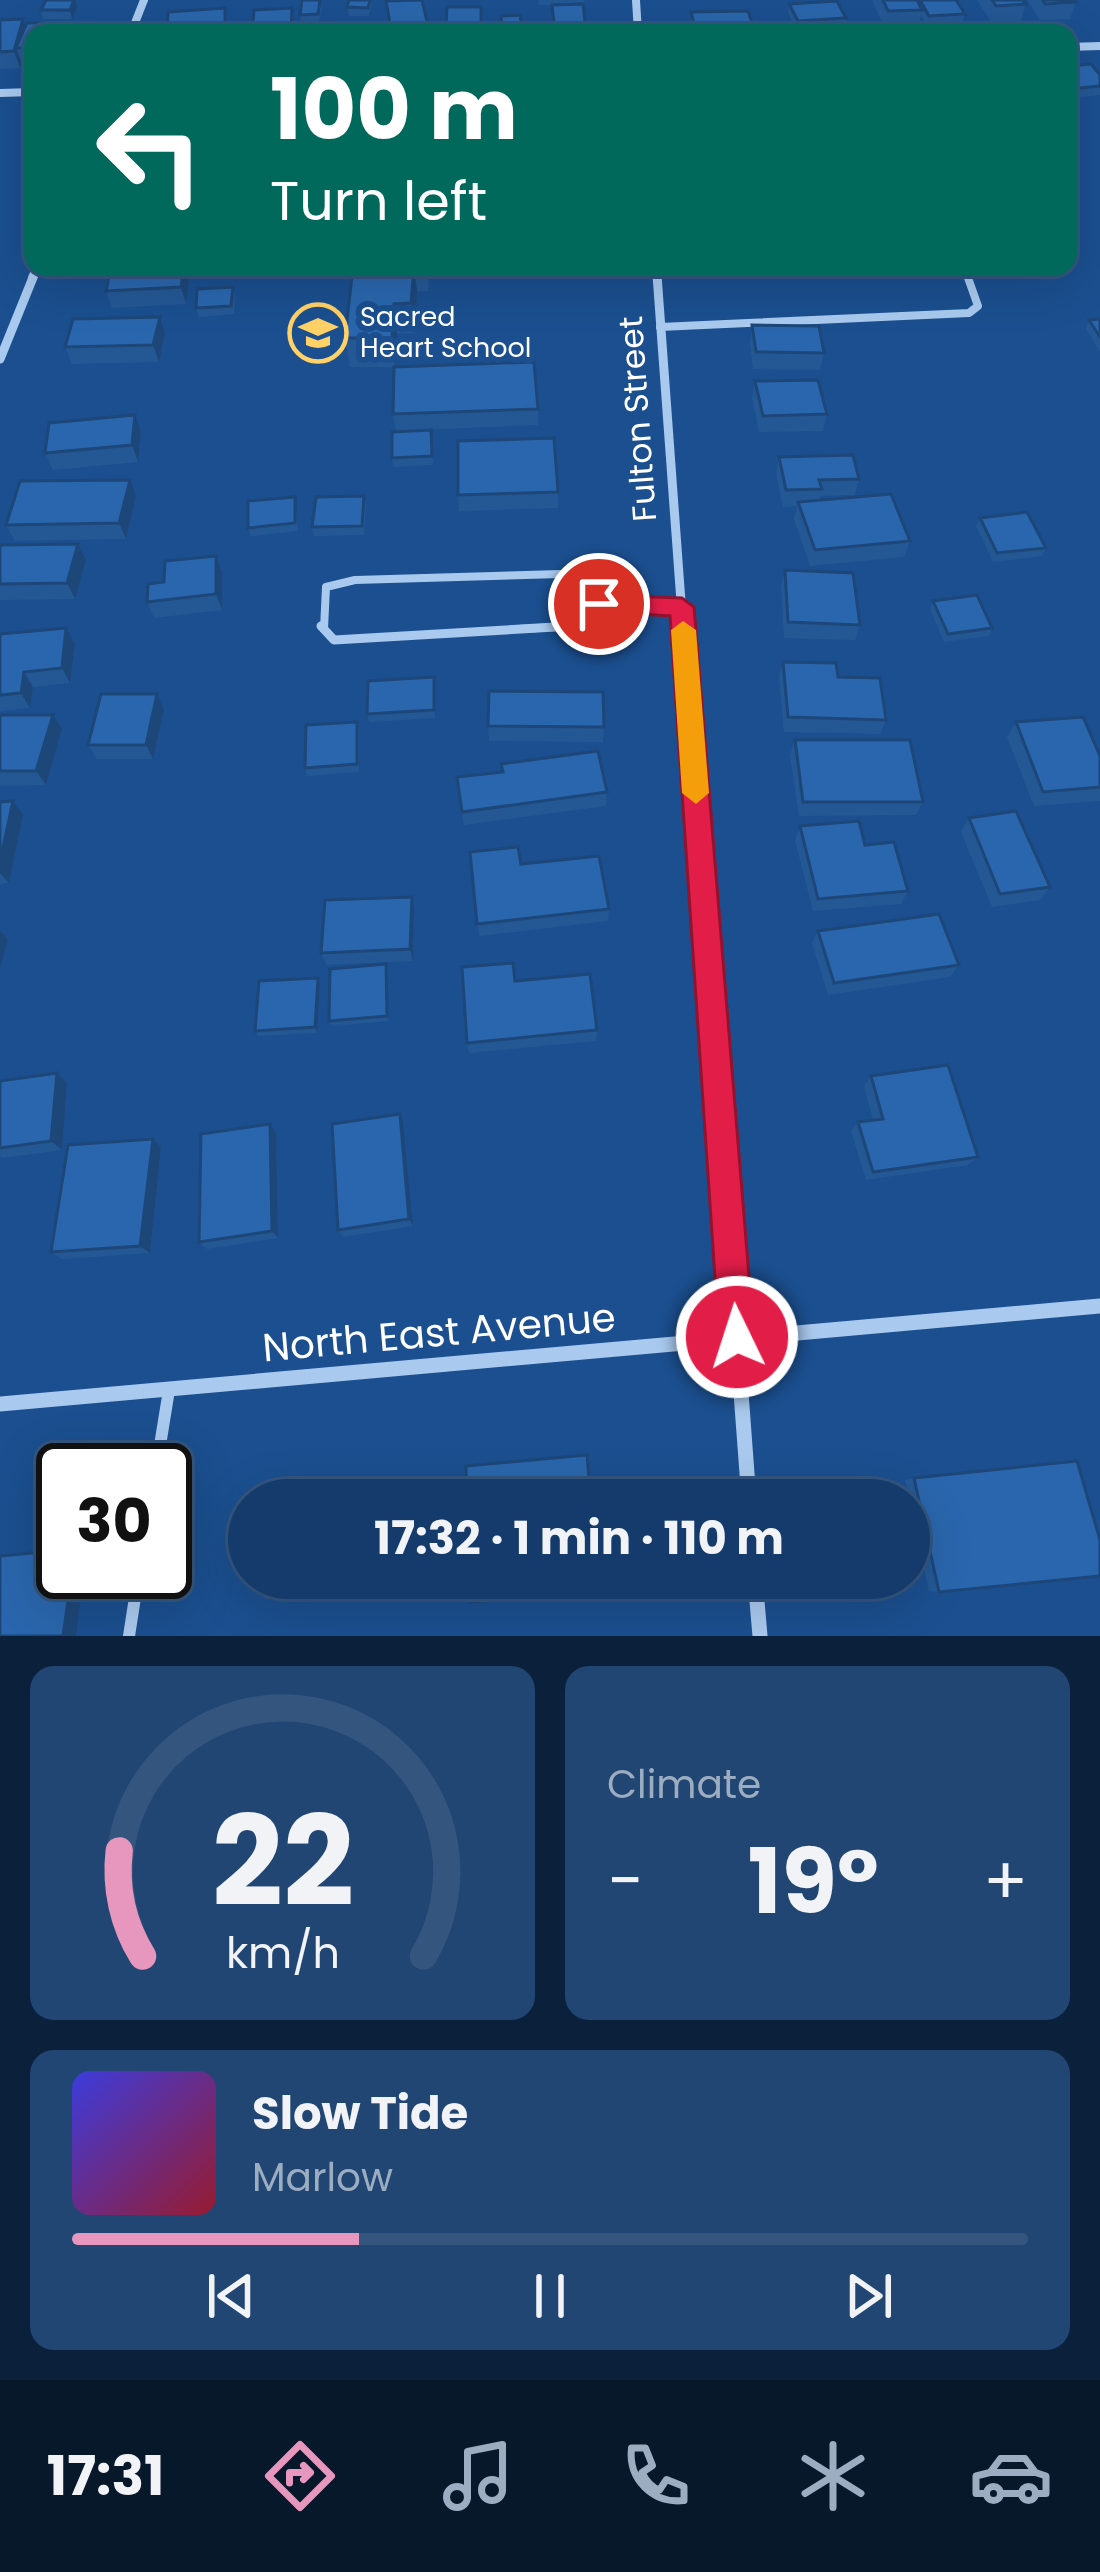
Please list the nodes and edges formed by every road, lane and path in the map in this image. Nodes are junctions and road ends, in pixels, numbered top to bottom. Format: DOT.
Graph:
graph roads {
  1 [pos="33,276"];
  2 [pos="657,276"];
  3 [pos="967,276"];
  4 [pos="660,327"];
  5 [pos="0,359"];
  6 [pos="599,604"];
  7 [pos="682,607"];
  8 [pos="1100,1306"];
  9 [pos="737,1337"];
  10 [pos="169,1390"];
  11 [pos="0,1404"];
  12 [pos="160,1443"];
  13 [pos="747,1479"];
  14 [pos="135,1599"];
  15 [pos="757,1599"];
  16 [pos="129,1636"];
  17 [pos="760,1636"];
  1 -- 5 [label="street"];
  2 -- 4 [label="street, Fulton Street"];
  3 -- 4 [label="lane"];
  4 -- 7 [label="street, Fulton Street"];
  6 -- 6 [label="lane"];
  6 -- 7 [label="lane"];
  7 -- 9 [label="street, Fulton Street"];
  8 -- 9 [label="street, North East Avenue"];
  9 -- 10 [label="street, North East Avenue"];
  9 -- 13 [label="street, Fulton Street"];
  10 -- 11 [label="street, North East Avenue"];
  10 -- 12 [label="lane"];
  14 -- 16 [label="lane"];
  15 -- 17 [label="street"];
}
